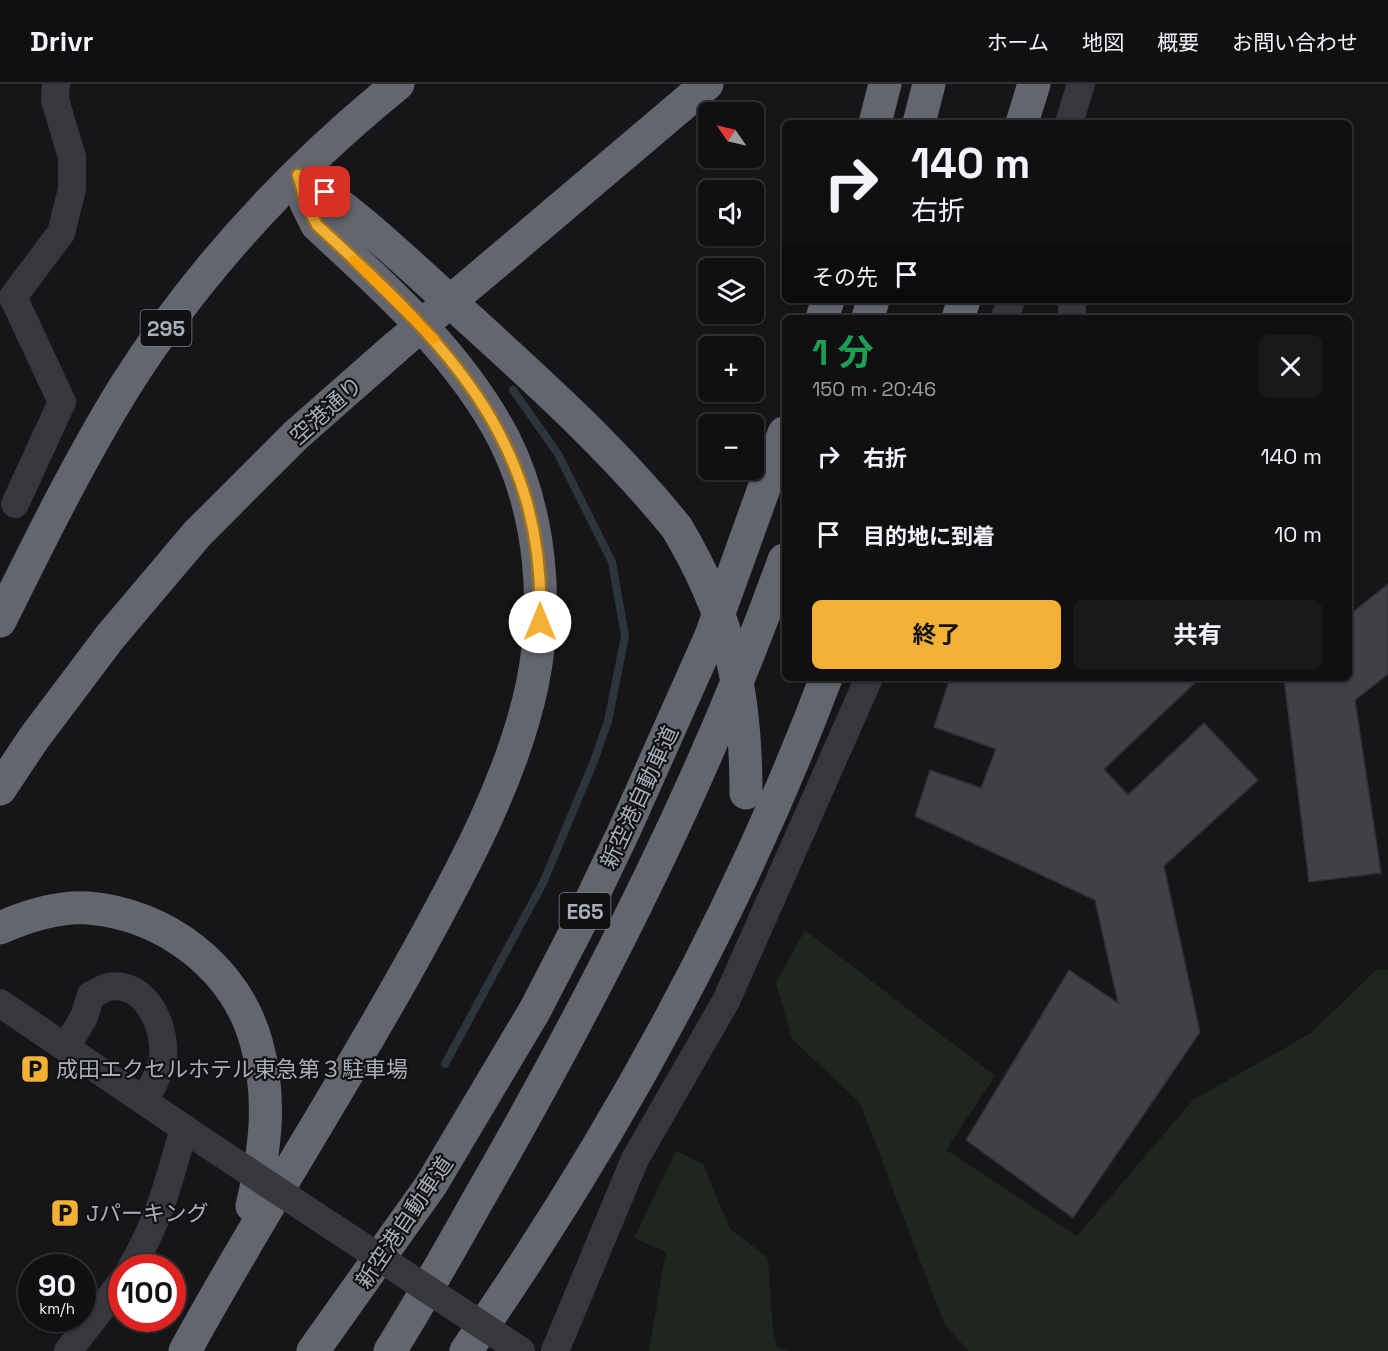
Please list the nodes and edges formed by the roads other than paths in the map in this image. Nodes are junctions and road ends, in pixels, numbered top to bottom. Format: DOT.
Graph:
graph roads {
  1 [pos="56,84"];
  2 [pos="398,84"];
  3 [pos="707,84"];
  4 [pos="885,84"];
  5 [pos="929,84"];
  6 [pos="1034,84"];
  7 [pos="1082,84"];
  8 [pos="876,120"];
  9 [pos="920,120"];
  10 [pos="1023,120"];
  11 [pos="1070,120"];
  12 [pos="298,175"];
  13 [pos="782,439"];
  14 [pos="8,514"];
  15 [pos="52,514"];
  16 [pos="782,566"];
  17 [pos="0,621"];
  18 [pos="825,681"];
  19 [pos="867,681"];
  20 [pos="0,789"];
  21 [pos="0,928"];
  22 [pos="689,983"];
  23 [pos="0,1003"];
  24 [pos="66,1047"];
  25 [pos="145,1102"];
  26 [pos="196,1136"];
  27 [pos="140,1254"];
  28 [pos="222,1283"];
  29 [pos="108,1300"];
  30 [pos="68,1351"];
  31 [pos="185,1351"];
  32 [pos="313,1351"];
  33 [pos="390,1351"];
  34 [pos="466,1351"];
  35 [pos="521,1351"];
  36 [pos="555,1351"];
  1 -- 14 [label="street"];
  2 -- 12 [label="highway, 295"];
  3 -- 20 [label="highway, 空港通り, bridge"];
  4 -- 8 [label="highway"];
  5 -- 9 [label="highway"];
  6 -- 10 [label="highway"];
  7 -- 11 [label="street"];
  12 -- 15 [label="highway, 295"];
  12 -- 22 [label="highway, bridge"];
  12 -- 28 [label="highway"];
  13 -- 32 [label="highway, 新空港自動車道 / E65"];
  14 -- 15 [label="street"];
  15 -- 17 [label="highway, 295"];
  16 -- 33 [label="highway, 新空港自動車道 / E65"];
  18 -- 22 [label="highway"];
  19 -- 36 [label="street"];
  21 -- 28 [label="highway"];
  22 -- 34 [label="highway"];
  23 -- 24 [label="street"];
  24 -- 25 [label="street"];
  24 -- 25 [label="street"];
  25 -- 26 [label="street"];
  26 -- 27 [label="street"];
  26 -- 35 [label="street, bridge"];
  28 -- 31 [label="highway"];
  29 -- 30 [label="street"];
}
